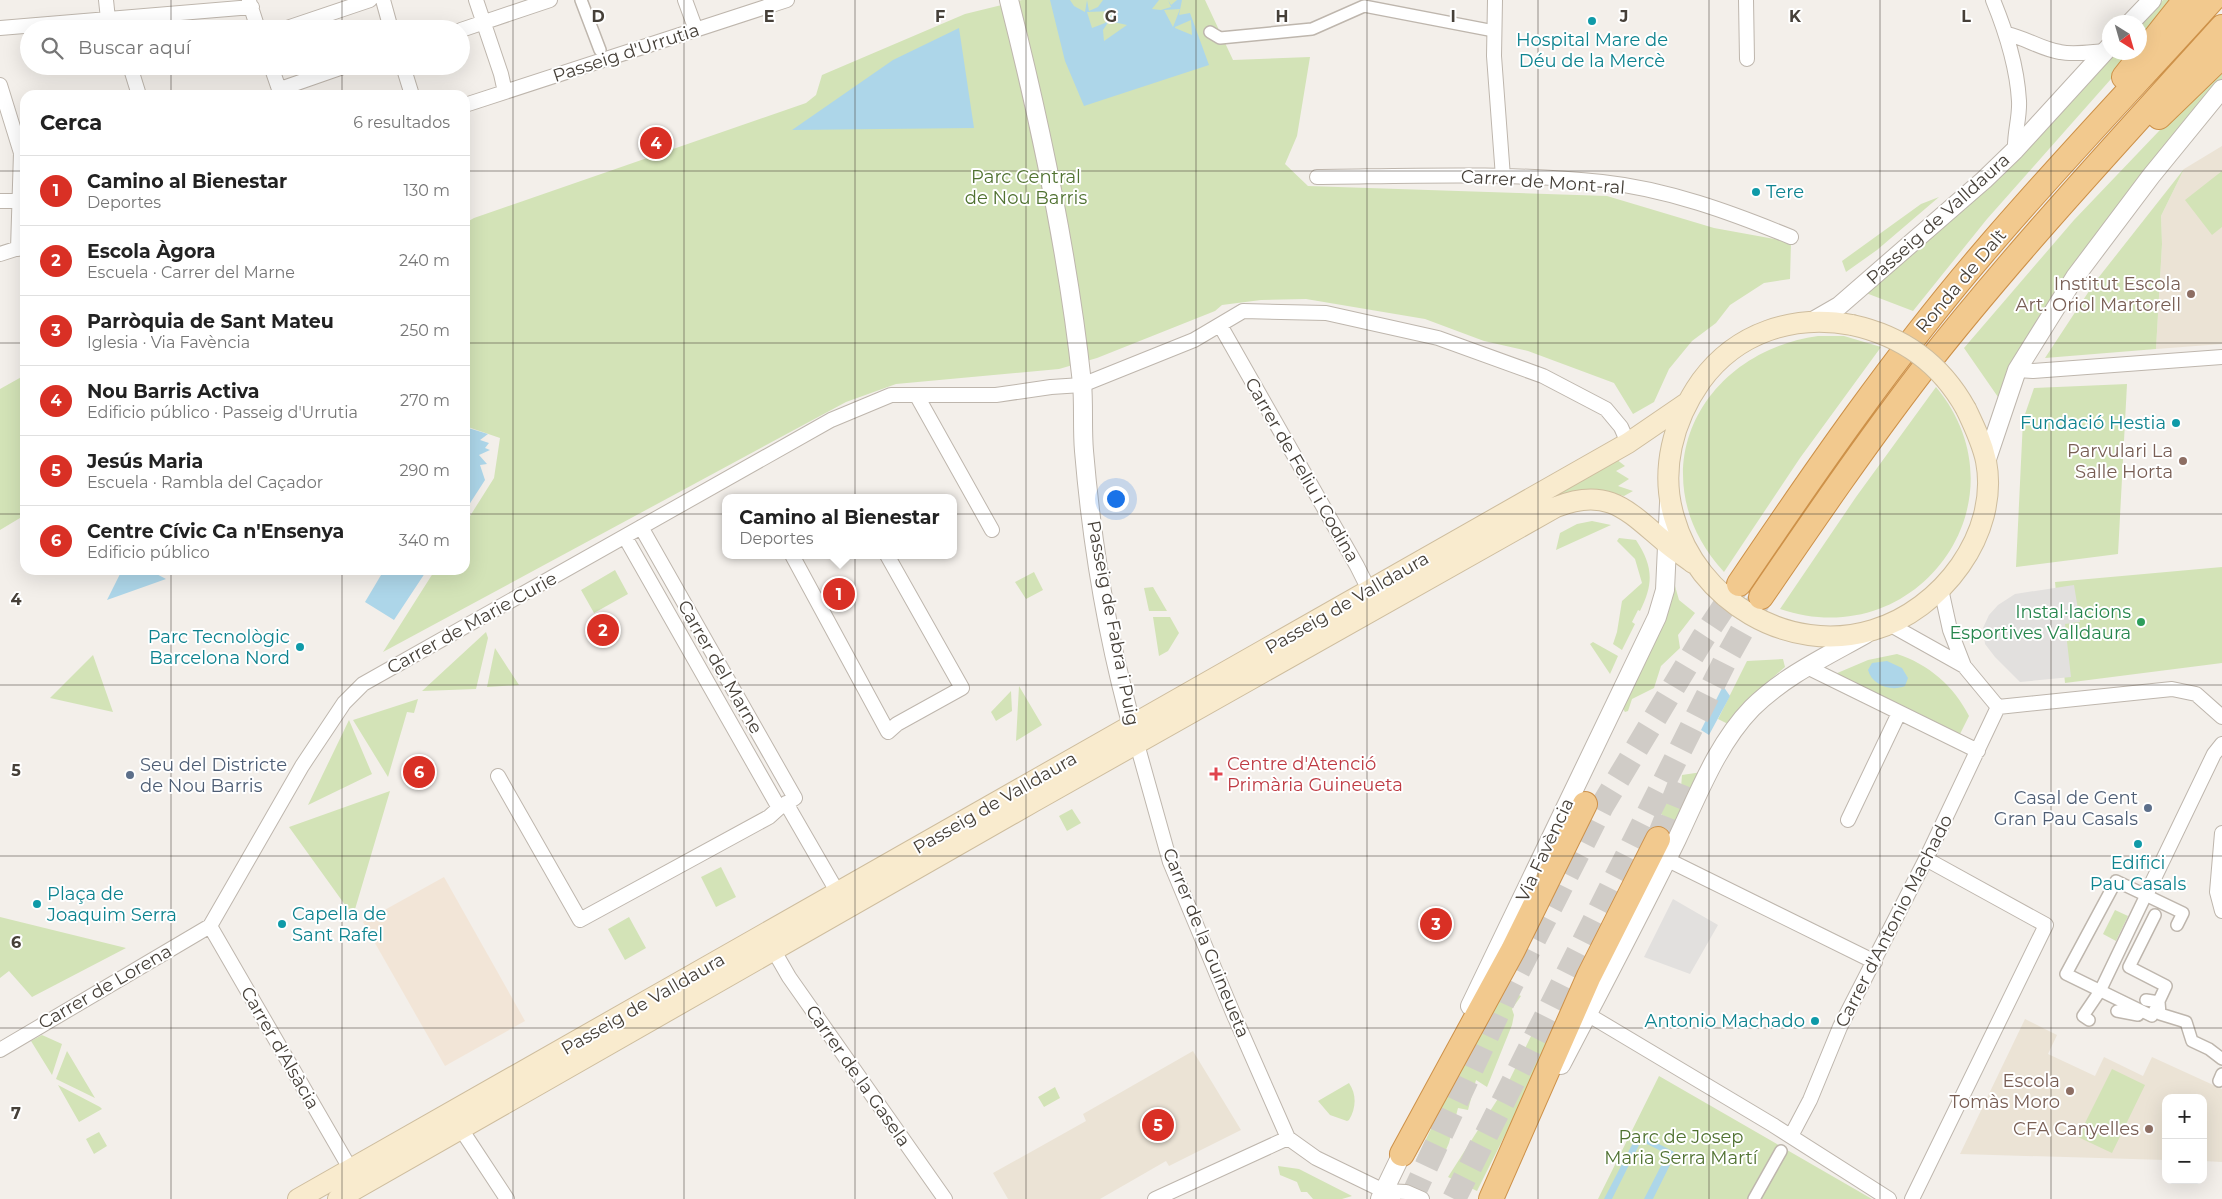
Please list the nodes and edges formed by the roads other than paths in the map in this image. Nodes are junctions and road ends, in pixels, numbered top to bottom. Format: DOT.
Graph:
graph roads {
  1 [pos="106,0"];
  2 [pos="383,0"];
  3 [pos="476,0"];
  4 [pos="550,0"];
  5 [pos="581,0"];
  6 [pos="685,0"];
  7 [pos="787,0"];
  8 [pos="1009,0"];
  9 [pos="1495,0"];
  10 [pos="1746,0"];
  11 [pos="1993,0"];
  12 [pos="2152,0"];
  13 [pos="2186,0"];
  14 [pos="2212,0"];
  15 [pos="367,1"];
  16 [pos="250,4"];
  17 [pos="2138,15"];
  18 [pos="113,20"];
  19 [pos="129,20"];
  20 [pos="255,20"];
  21 [pos="311,20"];
  22 [pos="389,20"];
  23 [pos="484,23"];
  24 [pos="20,27"];
  25 [pos="470,27"];
  26 [pos="2222,27"];
  27 [pos="0,28"];
  28 [pos="696,30"];
  29 [pos="1494,31"];
  30 [pos="1210,32"];
  31 [pos="2007,34"];
  32 [pos="2102,49"];
  33 [pos="600,50"];
  34 [pos="2102,54"];
  35 [pos="2222,56"];
  36 [pos="1747,59"];
  37 [pos="133,75"];
  38 [pos="274,75"];
  39 [pos="324,75"];
  40 [pos="406,75"];
  41 [pos="0,85"];
  42 [pos="2222,89"];
  43 [pos="137,90"];
  44 [pos="280,90"];
  45 [pos="286,90"];
  46 [pos="410,90"];
  47 [pos="505,92"];
  48 [pos="470,103"];
  49 [pos="20,149"];
  50 [pos="2015,150"];
  51 [pos="2071,154"];
  52 [pos="20,168"];
  53 [pos="1317,177"];
  54 [pos="1503,177"];
  55 [pos="2076,188"];
  56 [pos="0,200"];
  57 [pos="18,201"];
  58 [pos="20,232"];
  59 [pos="1791,238"];
  60 [pos="20,248"];
  61 [pos="0,254"];
  62 [pos="1813,321"];
  63 [pos="1220,326"];
  64 [pos="2222,357"];
  65 [pos="2016,370"];
  66 [pos="1082,385"];
  67 [pos="917,396"];
  68 [pos="1688,402"];
  69 [pos="1628,443"];
  70 [pos="1986,462"];
  71 [pos="1669,500"];
  72 [pos="641,527"];
  73 [pos="992,530"];
  74 [pos="625,537"];
  75 [pos="1666,543"];
  76 [pos="794,559"];
  77 [pos="889,559"];
  78 [pos="1693,563"];
  79 [pos="1739,584"];
  80 [pos="1941,589"];
  81 [pos="1369,590"];
  82 [pos="1761,597"];
  83 [pos="1360,618"];
  84 [pos="1880,628"];
  85 [pos="1964,666"];
  86 [pos="1807,667"];
  87 [pos="1998,707"];
  88 [pos="1899,712"];
  89 [pos="2222,717"];
  90 [pos="1134,735"];
  91 [pos="2222,744"];
  92 [pos="1978,752"];
  93 [pos="498,776"];
  94 [pos="1585,804"];
  95 [pos="782,805"];
  96 [pos="1848,820"];
  97 [pos="2222,833"];
  98 [pos="1662,849"];
  99 [pos="1926,859"];
  100 [pos="2147,893"];
  101 [pos="843,901"];
  102 [pos="2222,911"];
  103 [pos="2155,915"];
  104 [pos="2177,925"];
  105 [pos="210,926"];
  106 [pos="774,951"];
  107 [pos="1875,962"];
  108 [pos="2100,991"];
  109 [pos="2146,1000"];
  110 [pos="2159,1002"];
  111 [pos="2117,1011"];
  112 [pos="2141,1011"];
  113 [pos="1587,1014"];
  114 [pos="2088,1020"];
  115 [pos="0,1050"];
  116 [pos="2222,1059"];
  117 [pos="461,1129"];
  118 [pos="1791,1136"];
  119 [pos="1288,1138"];
  120 [pos="1781,1151"];
  121 [pos="1402,1154"];
  122 [pos="356,1178"];
  123 [pos="1386,1196"];
  124 [pos="298,1199"];
  125 [pos="338,1199"];
  126 [pos="507,1199"];
  127 [pos="945,1199"];
  128 [pos="1155,1199"];
  129 [pos="1422,1199"];
  130 [pos="1492,1199"];
  131 [pos="1754,1199"];
  132 [pos="1890,1199"];
  133 [pos="1912,1199"];
  1 -- 18 [label="street"];
  2 -- 22 [label="street"];
  3 -- 23 [label="street"];
  4 -- 23 [label="street"];
  5 -- 33 [label="street"];
  6 -- 28 [label="street"];
  7 -- 28 [label="street, Passeig d'Urrutia"];
  8 -- 66 [label="street, Passeig de Fabra i Puig"];
  9 -- 29 [label="street"];
  10 -- 36 [label="street"];
  11 -- 31 [label="street, Passeig de Valldaura"];
  12 -- 17 [label="street"];
  13 -- 51 [label="highway"];
  14 -- 51 [label="highway, Ronda de Dalt"];
  15 -- 21 [label="street"];
  16 -- 19 [label="street"];
  16 -- 20 [label="street"];
  23 -- 25 [label="street"];
  23 -- 47 [label="street"];
  24 -- 27 [label="street"];
  26 -- 55 [label="highway, Ronda de Dalt"];
  28 -- 47 [label="street, Passeig d'Urrutia"];
  29 -- 30 [label="street"];
  29 -- 54 [label="street"];
  31 -- 32 [label="street"];
  31 -- 50 [label="street, Passeig de Valldaura"];
  34 -- 50 [label="street"];
  35 -- 55 [label="highway"];
  37 -- 43 [label="street"];
  38 -- 44 [label="street"];
  39 -- 45 [label="street"];
  40 -- 46 [label="street"];
  41 -- 49 [label="street"];
  42 -- 65 [label="street"];
  47 -- 48 [label="street, Passeig d'Urrutia"];
  50 -- 62 [label="street, Passeig de Valldaura"];
  51 -- 79 [label="highway, Ronda de Dalt"];
  52 -- 57 [label="street"];
  53 -- 54 [label="street, Carrer de Mont-ral"];
  54 -- 59 [label="street, Carrer de Mont-ral"];
  55 -- 82 [label="highway, Ronda de Dalt"];
  56 -- 57 [label="street"];
  57 -- 58 [label="street"];
  60 -- 61 [label="street"];
  62 -- 68 [label="main road"];
  62 -- 70 [label="main road, bridge"];
  63 -- 66 [label="street, Carrer de Marie Curie"];
  63 -- 69 [label="street, Carrer de Marie Curie"];
  63 -- 81 [label="street, Carrer de Feliu i Codina"];
  64 -- 65 [label="street"];
  65 -- 70 [label="street"];
  66 -- 67 [label="street, Carrer de Marie Curie"];
  66 -- 90 [label="street, Passeig de Fabra i Puig"];
  67 -- 72 [label="street, Carrer de Marie Curie"];
  67 -- 73 [label="street"];
  68 -- 69 [label="main road, Passeig de Valldaura"];
  68 -- 71 [label="main road"];
  69 -- 81 [label="main road, Passeig de Valldaura"];
  70 -- 80 [label="main road"];
  71 -- 75 [label="street, Via Favència"];
  71 -- 78 [label="main road"];
  72 -- 74 [label="street, Carrer de Marie Curie"];
  72 -- 95 [label="street, Carrer del Marne"];
  74 -- 95 [label="street, Carrer del Marne"];
  74 -- 105 [label="street, Carrer de Marie Curie"];
  75 -- 78 [label="main road, Passeig de Valldaura"];
  75 -- 83 [label="main road, Passeig de Valldaura"];
  75 -- 121 [label="street, Via Favència"];
  76 -- 77 [label="street"];
  78 -- 84 [label="main road"];
  80 -- 84 [label="main road"];
  80 -- 85 [label="street"];
  81 -- 83 [label="street"];
  81 -- 90 [label="main road, Passeig de Valldaura"];
  83 -- 90 [label="main road, Passeig de Valldaura"];
  84 -- 85 [label="street"];
  84 -- 86 [label="street"];
  85 -- 87 [label="street"];
  86 -- 88 [label="street"];
  86 -- 98 [label="street"];
  87 -- 89 [label="street"];
  87 -- 92 [label="street, Carrer d'Antonio Machado"];
  88 -- 92 [label="street"];
  88 -- 96 [label="street"];
  90 -- 101 [label="main road, Passeig de Valldaura"];
  90 -- 119 [label="street, Carrer de la Guineueta"];
  91 -- 100 [label="street"];
  92 -- 99 [label="street, Carrer d'Antonio Machado"];
  93 -- 95 [label="street"];
  94 -- 121 [label="highway"];
  95 -- 101 [label="street, Carrer del Marne"];
  97 -- 102 [label="street"];
  98 -- 107 [label="street"];
  98 -- 113 [label="street"];
  98 -- 130 [label="highway"];
  99 -- 107 [label="street, Carrer d'Antonio Machado"];
  99 -- 133 [label="street"];
  100 -- 104 [label="street"];
  100 -- 108 [label="street"];
  100 -- 108 [label="street"];
  101 -- 106 [label="main road, Passeig de Valldaura"];
  101 -- 122 [label="main road, Passeig de Valldaura"];
  103 -- 110 [label="street"];
  105 -- 115 [label="street, Carrer de Lorena"];
  105 -- 122 [label="street, Carrer d'Alsàcia"];
  106 -- 117 [label="main road, Passeig de Valldaura"];
  106 -- 127 [label="street, Carrer de la Gasela"];
  107 -- 118 [label="street, Carrer d'Antonio Machado"];
  108 -- 112 [label="street"];
  108 -- 114 [label="street"];
  109 -- 110 [label="street"];
  110 -- 112 [label="street"];
  110 -- 116 [label="street"];
  111 -- 112 [label="street"];
  113 -- 118 [label="street"];
  113 -- 130 [label="street"];
  117 -- 122 [label="main road, Passeig de Valldaura"];
  117 -- 126 [label="street"];
  118 -- 132 [label="street"];
  119 -- 123 [label="street"];
  119 -- 128 [label="street"];
  120 -- 131 [label="street"];
  121 -- 123 [label="street, Via Favència"];
  122 -- 124 [label="main road, Passeig de Valldaura"];
  122 -- 125 [label="main road, Passeig de Valldaura"];
  123 -- 129 [label="street"];
}
